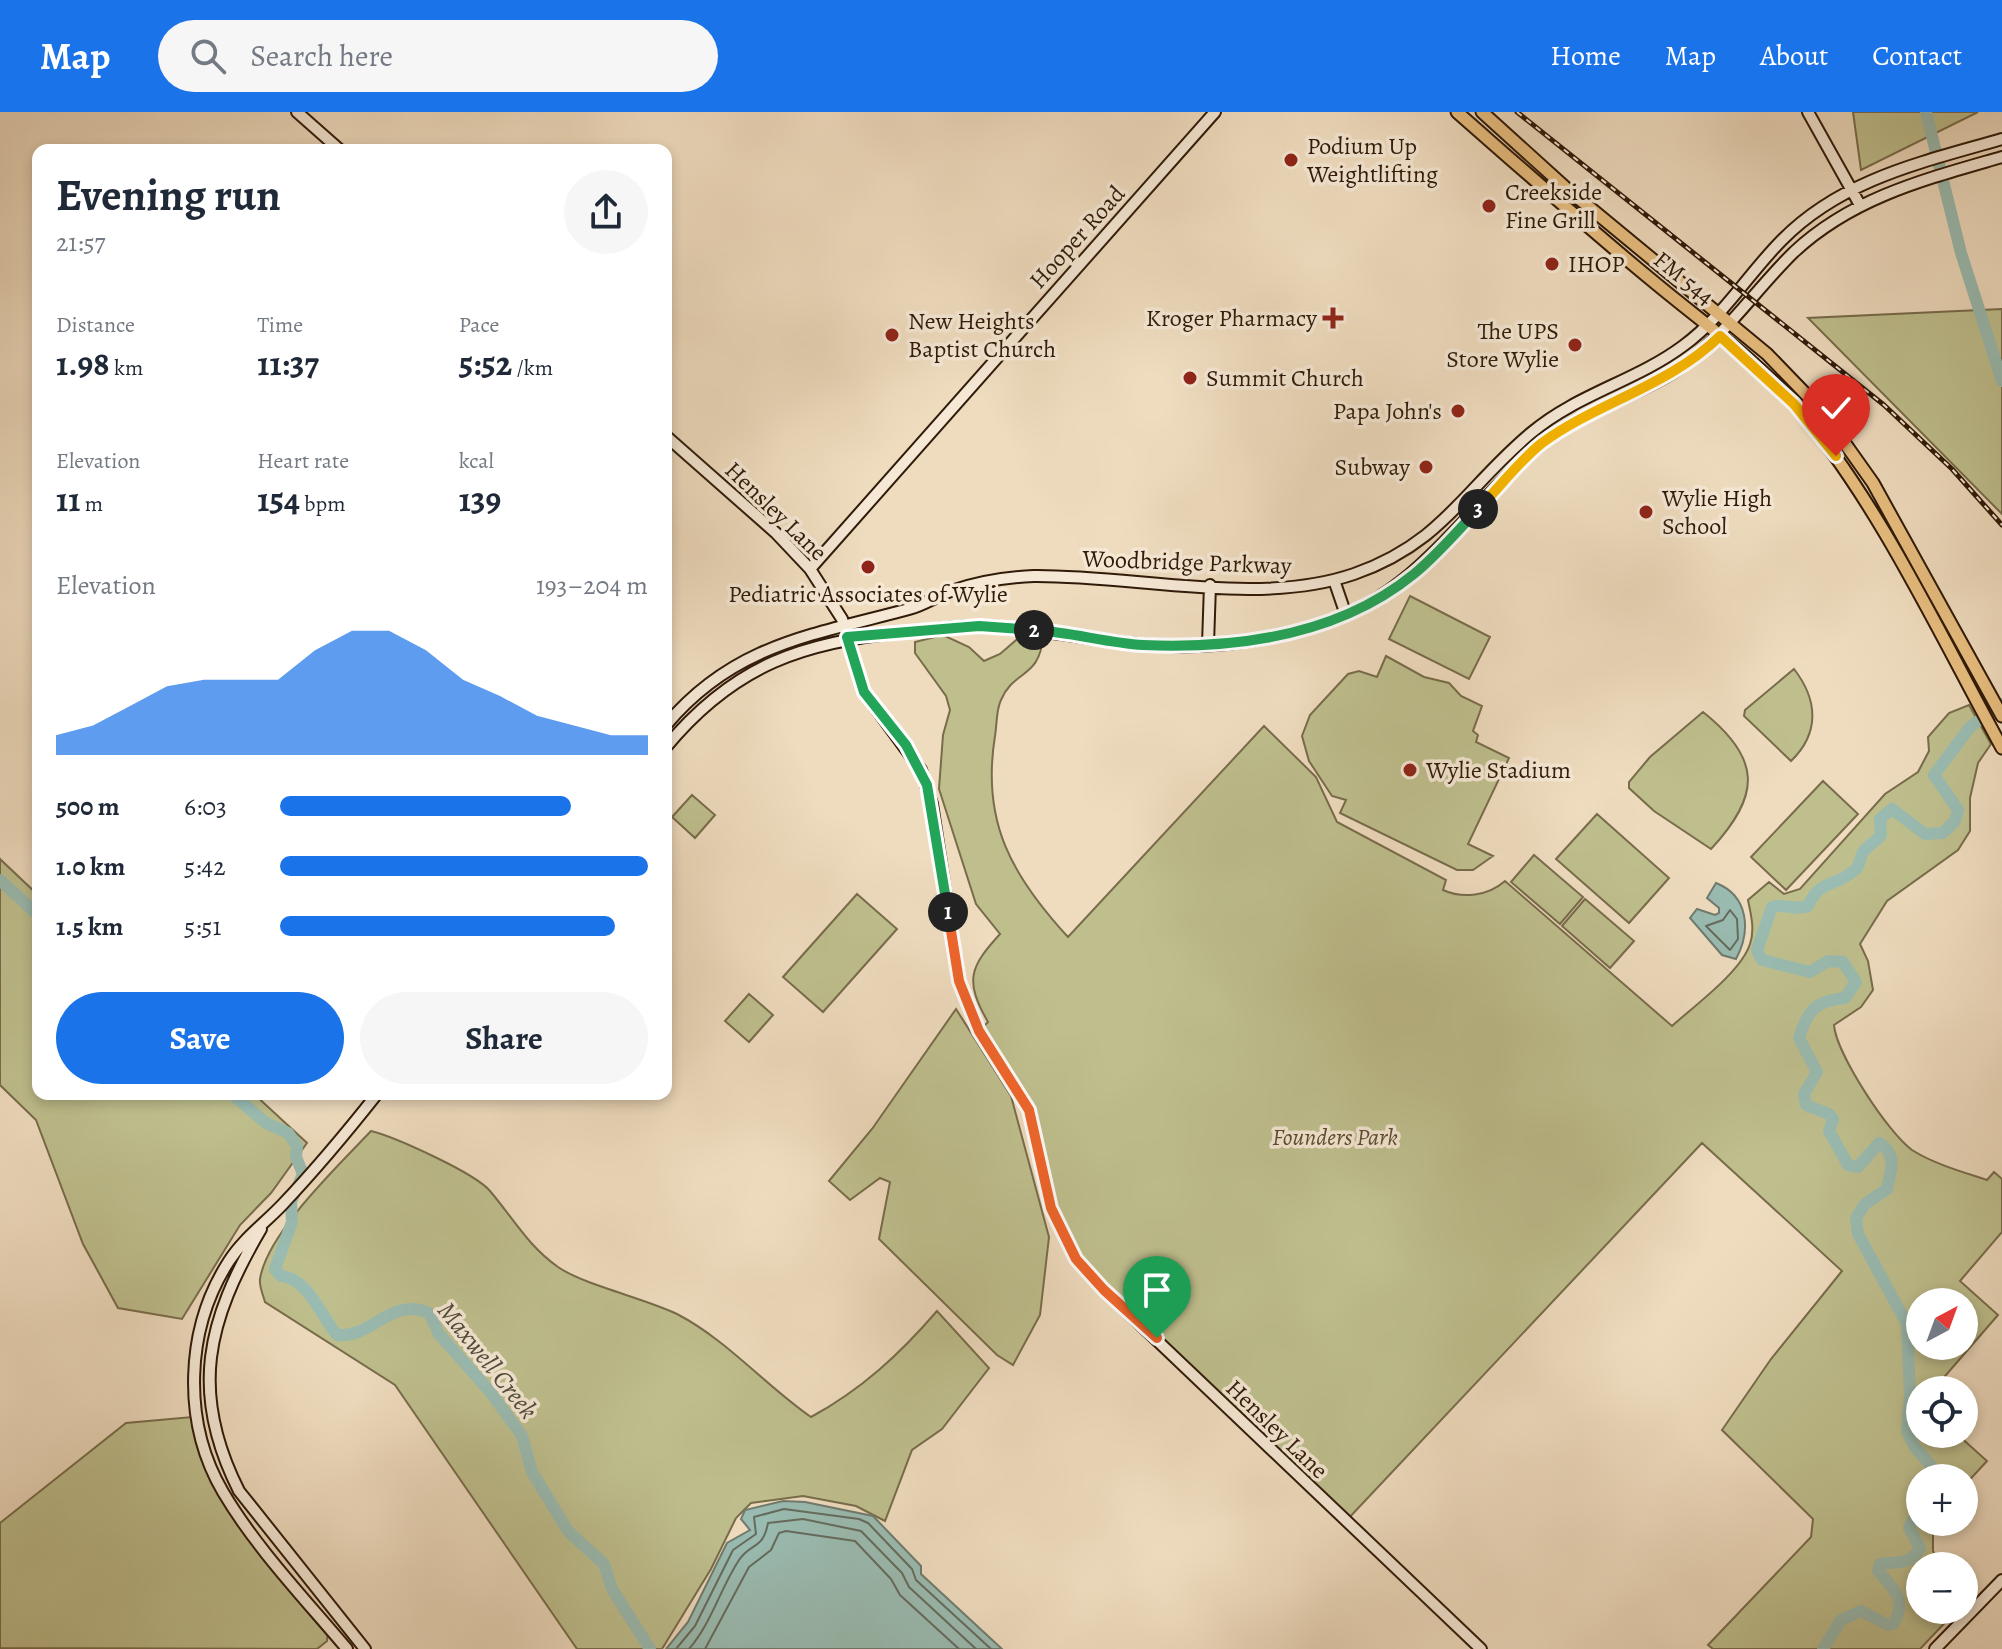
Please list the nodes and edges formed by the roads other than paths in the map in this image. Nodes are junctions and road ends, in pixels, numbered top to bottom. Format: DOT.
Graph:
graph roads {
  1 [pos="297,112"];
  2 [pos="1215,112"];
  3 [pos="1457,112"];
  4 [pos="1482,112"];
  5 [pos="1808,112"];
  6 [pos="2002,139"];
  7 [pos="333,144"];
  8 [pos="2002,157"];
  9 [pos="1851,189"];
  10 [pos="1860,205"];
  11 [pos="1717,313"];
  12 [pos="1730,324"];
  13 [pos="1706,325"];
  14 [pos="1720,336"];
  15 [pos="1624,378"];
  16 [pos="1632,394"];
  17 [pos="1530,434"];
  18 [pos="672,441"];
  19 [pos="1540,445"];
  20 [pos="1458,510"];
  21 [pos="1468,520"];
  22 [pos="1901,532"];
  23 [pos="1886,540"];
  24 [pos="810,569"];
  25 [pos="1334,580"];
  26 [pos="1210,585"];
  27 [pos="1346,615"];
  28 [pos="843,624"];
  29 [pos="847,637"];
  30 [pos="1208,644"];
  31 [pos="684,704"];
  32 [pos="693,715"];
  33 [pos="2002,716"];
  34 [pos="672,718"];
  35 [pos="672,740"];
  36 [pos="2002,748"];
  37 [pos="372,1100"];
  38 [pos="264,1224"];
  39 [pos="2002,1580"];
  40 [pos="350,1630"];
  41 [pos="339,1640"];
  42 [pos="328,1649"];
  43 [pos="347,1649"];
  44 [pos="365,1649"];
  45 [pos="1481,1649"];
  46 [pos="1935,1649"];
  1 -- 7 [label="main road"];
  2 -- 24 [label="main road, Hooper Road"];
  3 -- 13 [label="main road, FM 544 / FM 544"];
  4 -- 11 [label="main road, FM 544 / FM 544"];
  5 -- 9 [label="main road"];
  6 -- 9 [label="main road, Woodbridge Parkway"];
  8 -- 10 [label="main road"];
  9 -- 10 [label="main road"];
  9 -- 11 [label="main road, Woodbridge Parkway"];
  10 -- 12 [label="main road"];
  11 -- 12 [label="main road, FM 544 / FM 544"];
  11 -- 13 [label="main road, Woodbridge Parkway"];
  12 -- 14 [label="main road"];
  12 -- 22 [label="main road, FM 544 / FM 544"];
  13 -- 14 [label="main road, FM 544 / FM 544"];
  13 -- 15 [label="main road, Woodbridge Parkway"];
  14 -- 16 [label="main road"];
  14 -- 23 [label="main road, FM 544 / FM 544"];
  15 -- 16 [label="main road"];
  15 -- 17 [label="main road, Woodbridge Parkway"];
  16 -- 19 [label="main road"];
  17 -- 19 [label="main road"];
  17 -- 20 [label="main road, Woodbridge Parkway"];
  18 -- 24 [label="main road, Hensley Lane"];
  19 -- 21 [label="main road"];
  20 -- 21 [label="main road"];
  20 -- 25 [label="main road, Woodbridge Parkway"];
  21 -- 27 [label="main road"];
  22 -- 23 [label="main road"];
  22 -- 33 [label="main road, FM 544 / FM 544"];
  23 -- 36 [label="main road, FM 544 / FM 544"];
  24 -- 28 [label="main road, Hensley Lane"];
  25 -- 26 [label="main road, Woodbridge Parkway"];
  25 -- 27 [label="main road"];
  26 -- 28 [label="main road, Woodbridge Parkway"];
  26 -- 30 [label="main road"];
  27 -- 30 [label="main road"];
  28 -- 29 [label="main road, Hensley Lane"];
  28 -- 31 [label="main road, Woodbridge Parkway"];
  29 -- 30 [label="main road"];
  29 -- 32 [label="main road"];
  29 -- 45 [label="main road, Hensley Lane"];
  31 -- 32 [label="main road"];
  31 -- 34 [label="main road, Woodbridge Parkway"];
  32 -- 35 [label="main road"];
  37 -- 38 [label="main road"];
  38 -- 40 [label="main road"];
  38 -- 41 [label="main road"];
  39 -- 46 [label="main road"];
  40 -- 41 [label="main road"];
  40 -- 44 [label="main road"];
  41 -- 42 [label="main road"];
  41 -- 43 [label="main road"];
}
